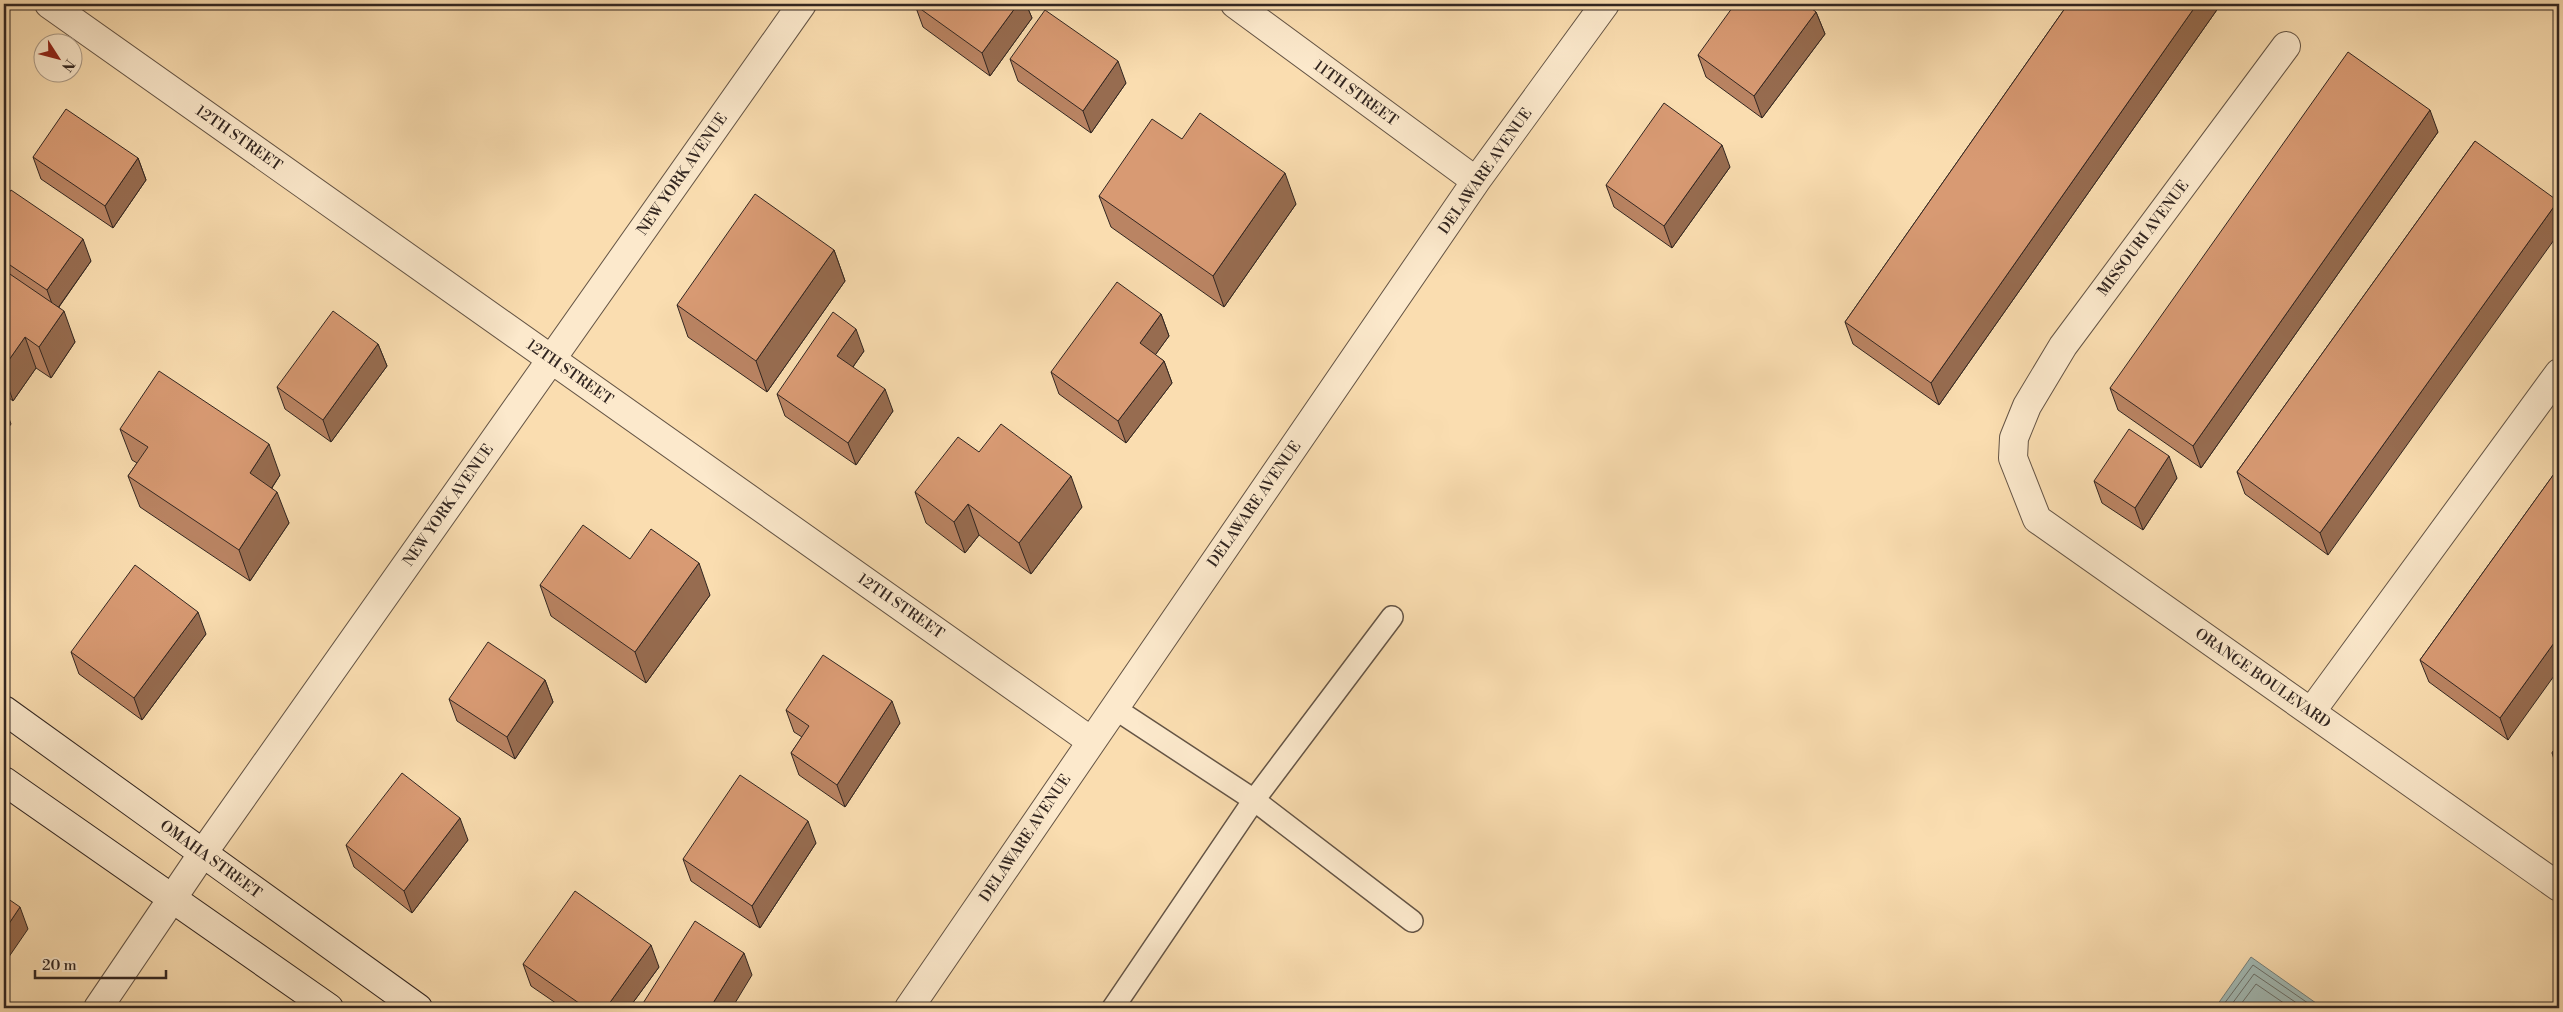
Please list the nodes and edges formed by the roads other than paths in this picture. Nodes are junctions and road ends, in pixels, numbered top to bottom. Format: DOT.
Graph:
graph roads {
  1 [pos="49,4"];
  2 [pos="802,4"];
  3 [pos="1235,4"];
  4 [pos="1605,4"];
  5 [pos="2286,46"];
  6 [pos="1476,181"];
  7 [pos="551,359"];
  8 [pos="2559,373"];
  9 [pos="2014,438"];
  10 [pos="1392,617"];
  11 [pos="1114,708"];
  12 [pos="4,710"];
  13 [pos="2311,712"];
  14 [pos="1091,740"];
  15 [pos="4,781"];
  16 [pos="1254,800"];
  17 [pos="203,853"];
  18 [pos="2559,887"];
  19 [pos="172,898"];
  20 [pos="1412,920"];
  21 [pos="98,1008"];
  22 [pos="329,1008"];
  23 [pos="418,1008"];
  24 [pos="909,1008"];
  25 [pos="1113,1008"];
  1 -- 7 [label="street, 12TH STREET"];
  2 -- 7 [label="street, NEW YORK AVENUE"];
  3 -- 6 [label="street, 11TH STREET"];
  4 -- 6 [label="street, DELAWARE AVENUE"];
  5 -- 9 [label="street, MISSOURI AVENUE"];
  6 -- 11 [label="street, DELAWARE AVENUE"];
  7 -- 14 [label="street, 12TH STREET"];
  7 -- 17 [label="street, NEW YORK AVENUE"];
  8 -- 13 [label="street"];
  9 -- 13 [label="street, ORANGE BOULEVARD"];
  10 -- 16 [label="lane"];
  11 -- 14 [label="street, DELAWARE AVENUE"];
  11 -- 16 [label="lane"];
  12 -- 17 [label="street, OMAHA STREET"];
  13 -- 18 [label="street, ORANGE BOULEVARD"];
  14 -- 24 [label="street, DELAWARE AVENUE"];
  15 -- 19 [label="street"];
  16 -- 20 [label="lane"];
  16 -- 25 [label="lane"];
  17 -- 19 [label="street, NEW YORK AVENUE"];
  17 -- 23 [label="street, OMAHA STREET"];
  19 -- 21 [label="street, NEW YORK AVENUE"];
  19 -- 22 [label="street"];
}
